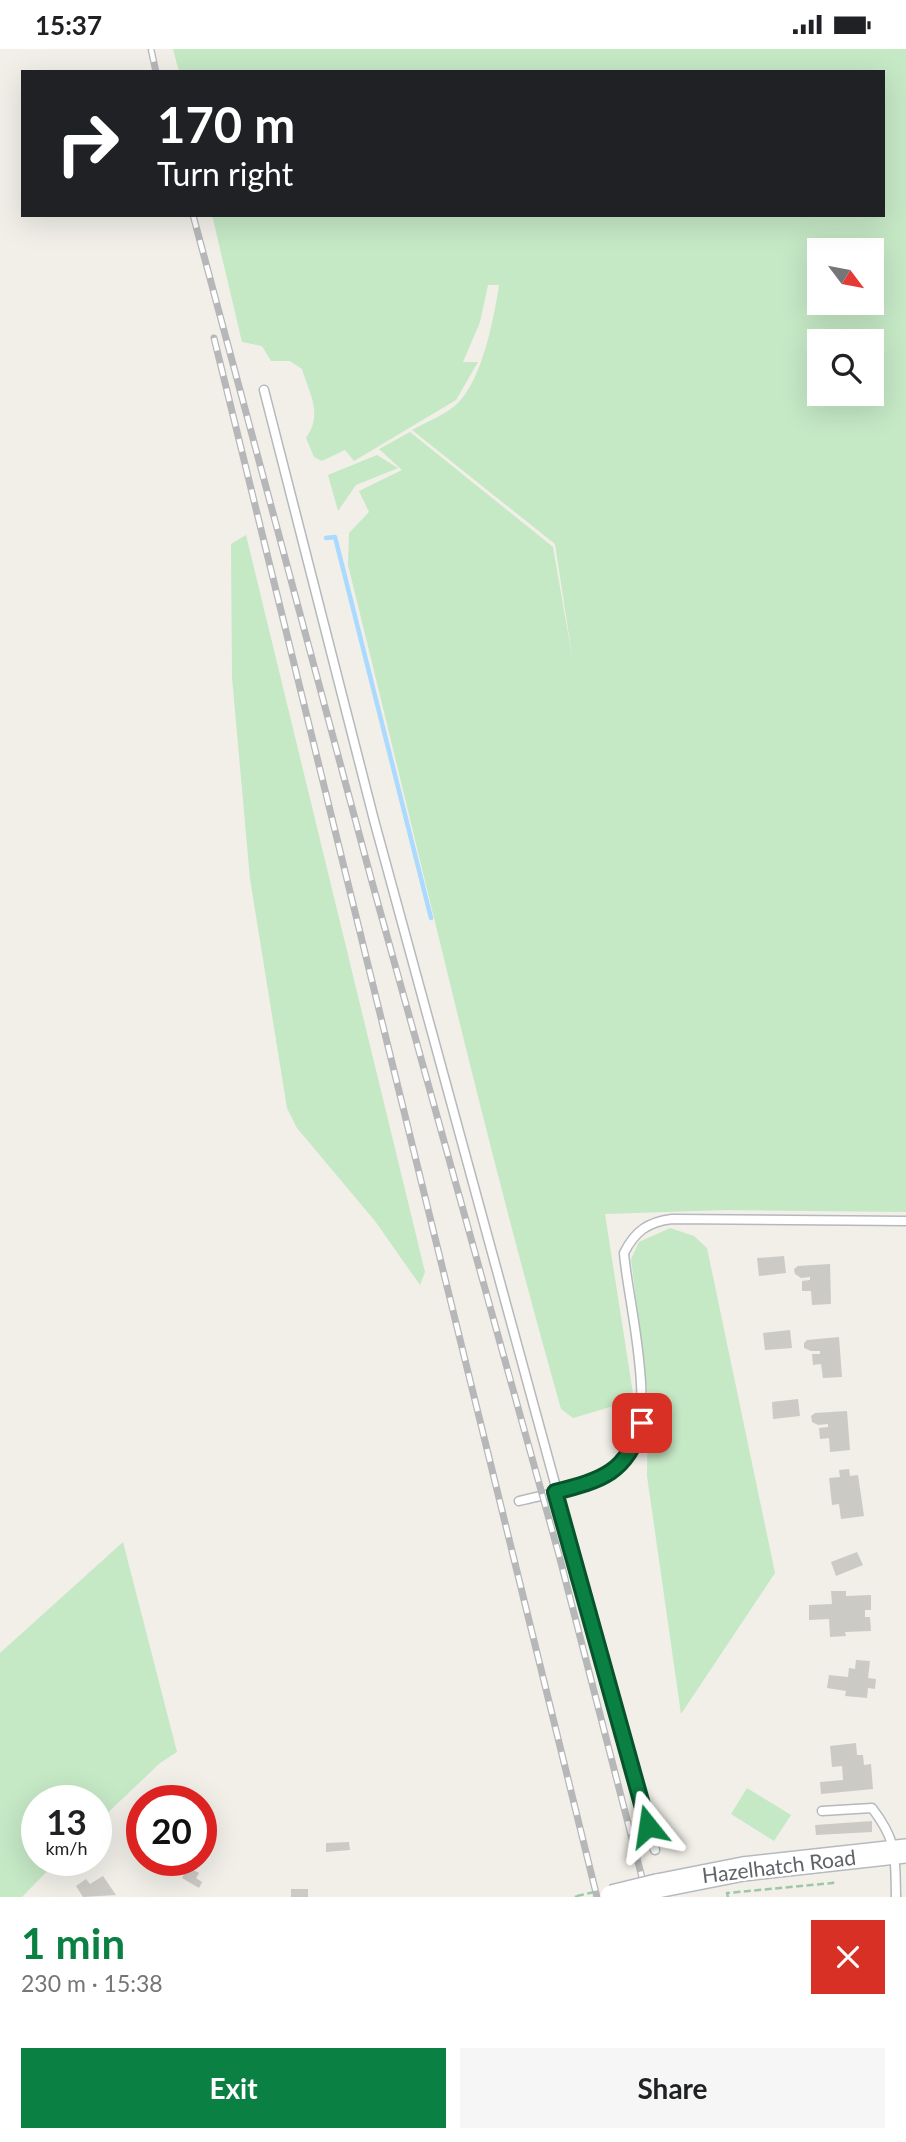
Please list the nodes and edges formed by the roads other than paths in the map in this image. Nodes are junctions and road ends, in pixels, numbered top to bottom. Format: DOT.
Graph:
graph roads {
  1 [pos="264,390"];
  2 [pos="906,1221"];
  3 [pos="555,1492"];
  4 [pos="519,1500"];
  5 [pos="822,1811"];
  6 [pos="655,1850"];
  7 [pos="900,1851"];
  8 [pos="612,1897"];
  9 [pos="896,1897"];
  1 -- 3 [label="lane"];
  2 -- 3 [label="lane"];
  3 -- 4 [label="lane"];
  3 -- 6 [label="lane"];
  5 -- 7 [label="lane"];
  7 -- 8 [label="main road, Hazelhatch Road, bridge"];
  7 -- 9 [label="lane"];
}
